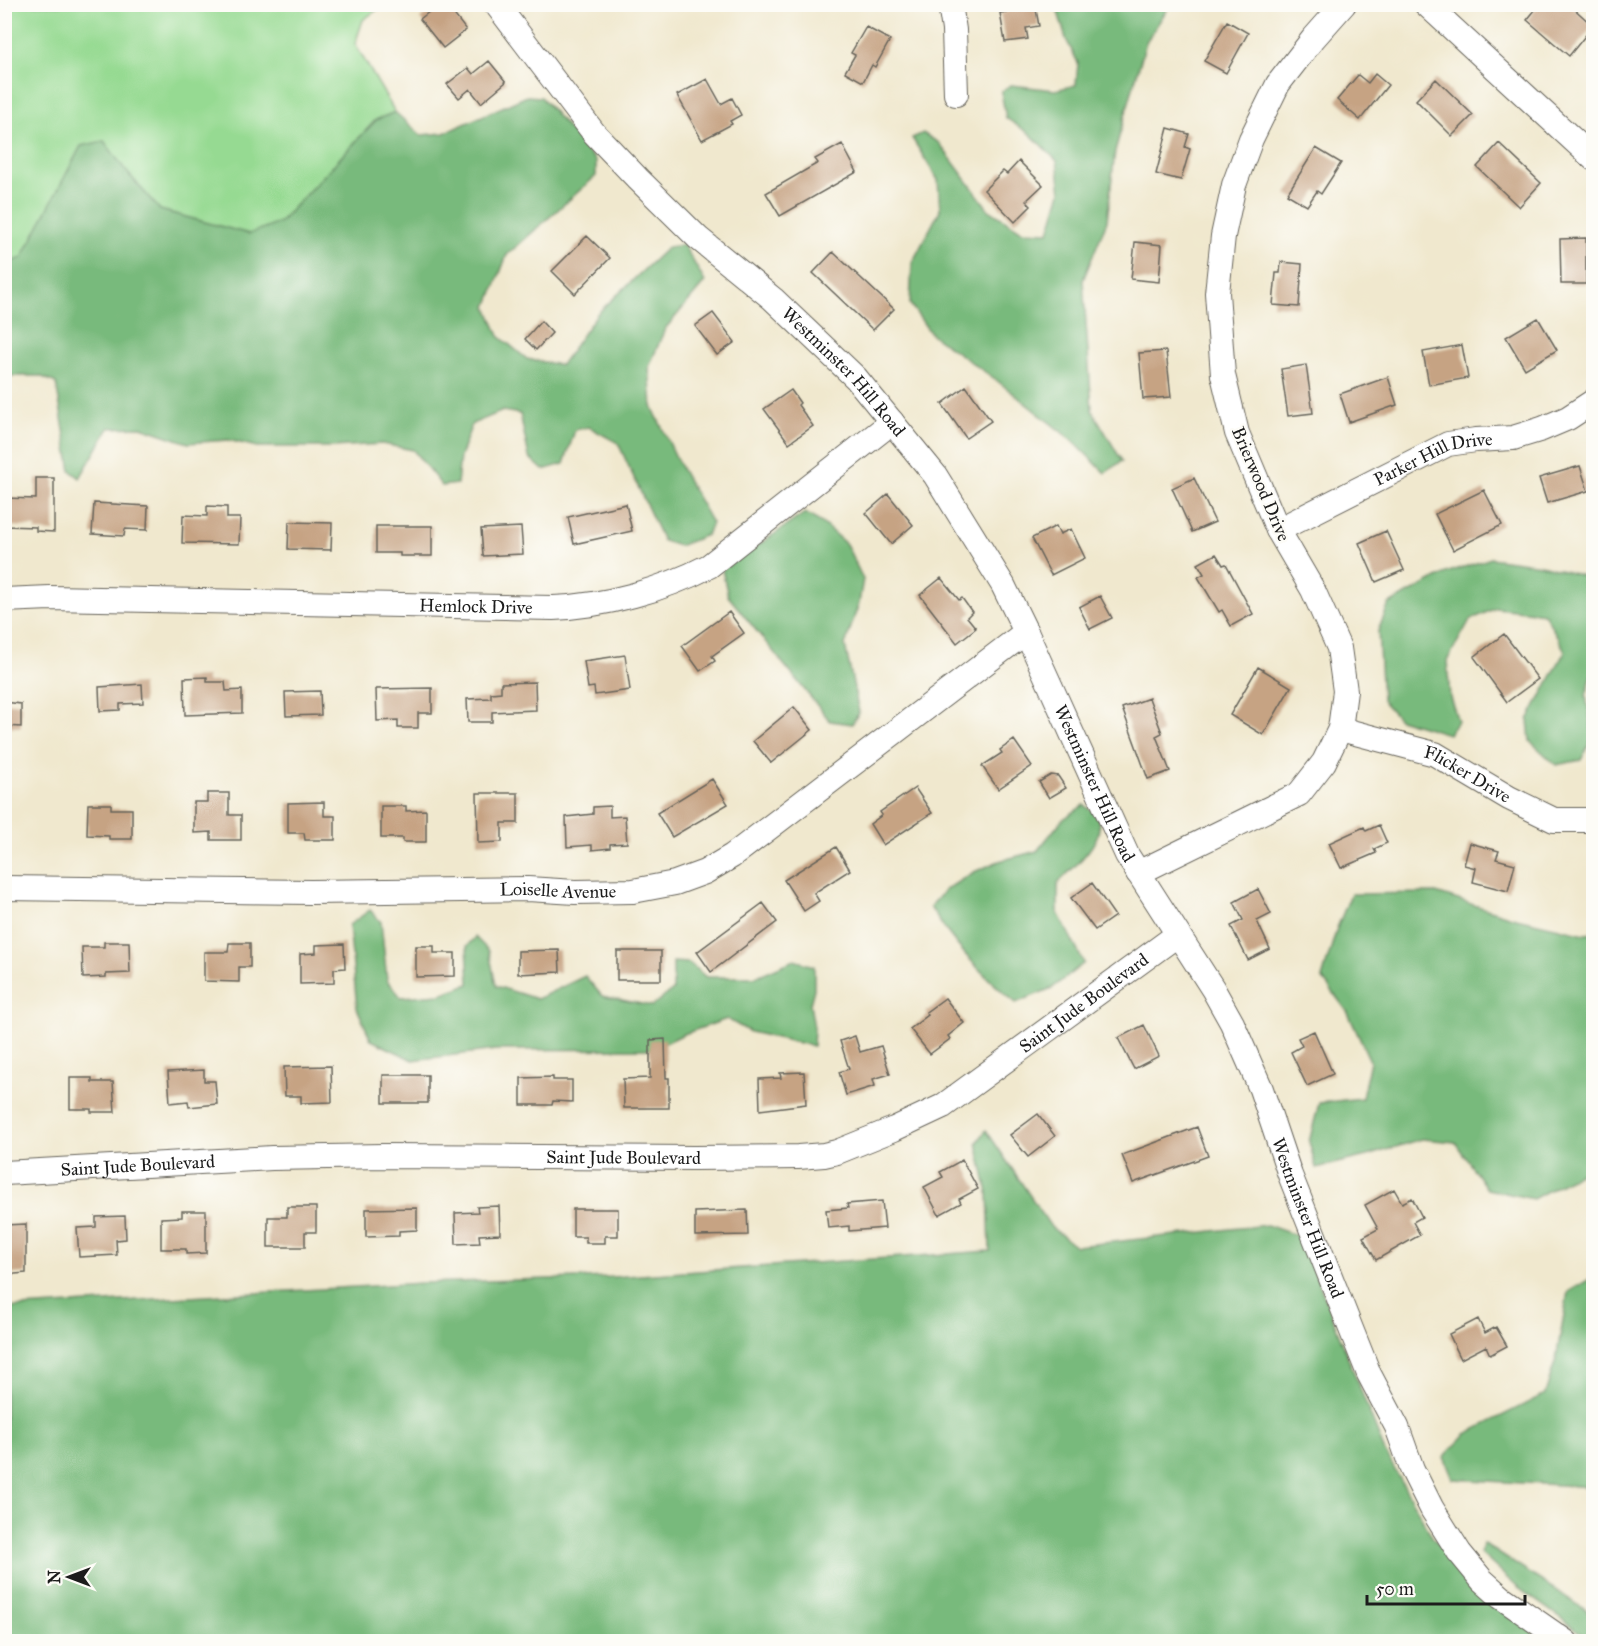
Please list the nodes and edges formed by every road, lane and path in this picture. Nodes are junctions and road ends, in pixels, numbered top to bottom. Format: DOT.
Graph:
graph roads {
  1 [pos="496,4"];
  2 [pos="950,4"];
  3 [pos="1344,4"];
  4 [pos="1426,4"];
  5 [pos="956,94"];
  6 [pos="1593,159"];
  7 [pos="1593,401"];
  8 [pos="892,422"];
  9 [pos="1278,530"];
  10 [pos="4,600"];
  11 [pos="1026,632"];
  12 [pos="1340,729"];
  13 [pos="1593,820"];
  14 [pos="1138,873"];
  15 [pos="4,888"];
  16 [pos="1177,935"];
  17 [pos="4,1173"];
  18 [pos="1566,1641"];
  1 -- 8 [label="street, Westminster Hill Road"];
  2 -- 5 [label="street"];
  3 -- 9 [label="street, Brierwood Drive"];
  4 -- 6 [label="street"];
  7 -- 9 [label="street, Parker Hill Drive"];
  8 -- 10 [label="street, Hemlock Drive"];
  8 -- 11 [label="street, Westminster Hill Road"];
  9 -- 12 [label="street, Brierwood Drive"];
  11 -- 14 [label="street, Westminster Hill Road"];
  11 -- 15 [label="street, Loiselle Avenue"];
  12 -- 13 [label="street, Flicker Drive"];
  12 -- 14 [label="street, Brierwood Drive"];
  14 -- 16 [label="street, Westminster Hill Road"];
  16 -- 17 [label="street, Saint Jude Boulevard"];
  16 -- 18 [label="street, Westminster Hill Road"];
}
